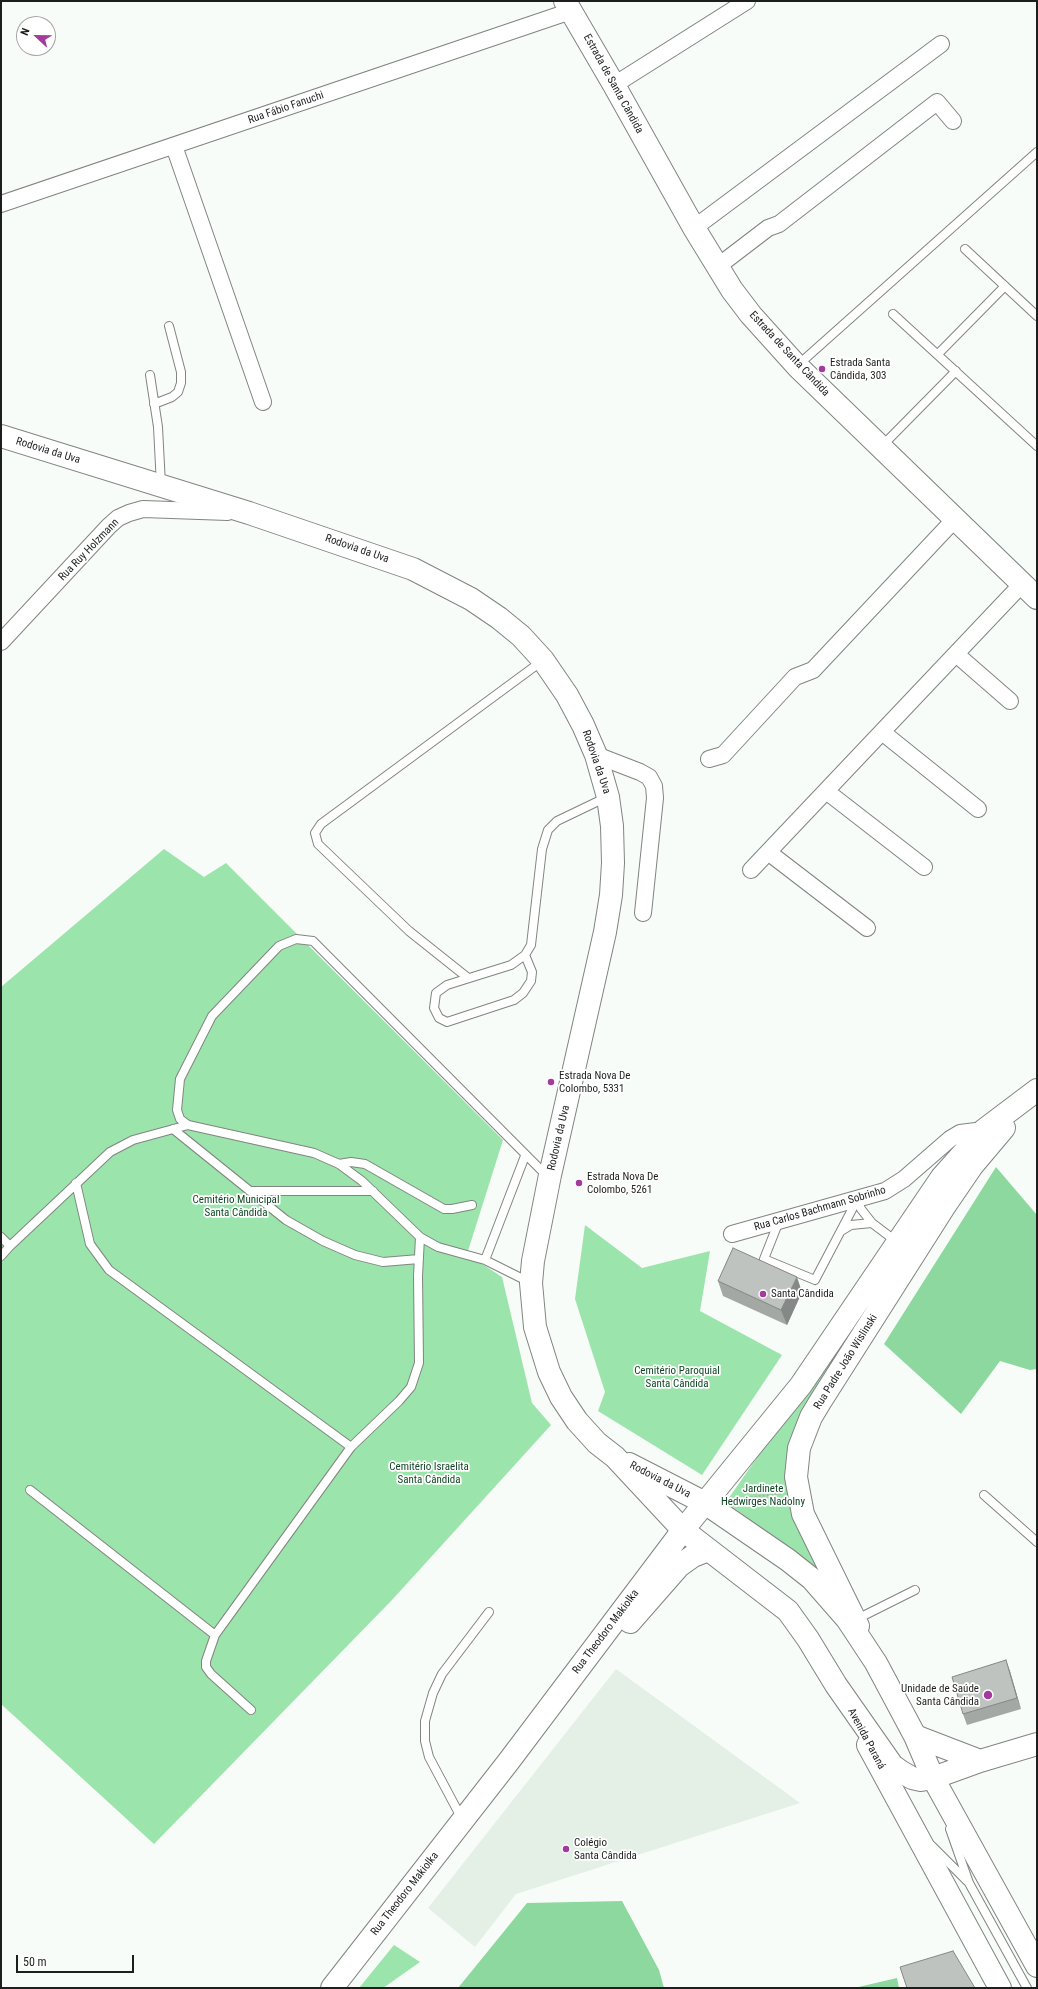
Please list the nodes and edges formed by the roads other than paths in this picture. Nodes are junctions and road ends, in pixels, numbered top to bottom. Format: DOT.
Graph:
graph roads {
  1 [pos="747,1"];
  2 [pos="568,6"];
  3 [pos="941,44"];
  4 [pos="614,85"];
  5 [pos="953,121"];
  6 [pos="174,146"];
  7 [pos="1037,152"];
  8 [pos="1,204"];
  9 [pos="694,228"];
  10 [pos="965,249"];
  11 [pos="717,267"];
  12 [pos="1005,286"];
  13 [pos="893,314"];
  14 [pos="1037,316"];
  15 [pos="169,326"];
  16 [pos="938,354"];
  17 [pos="797,366"];
  18 [pos="956,371"];
  19 [pos="150,375"];
  20 [pos="263,402"];
  21 [pos="154,404"];
  22 [pos="1,436"];
  23 [pos="1037,446"];
  24 [pos="881,448"];
  25 [pos="161,486"];
  26 [pos="249,513"];
  27 [pos="955,519"];
  28 [pos="1030,591"];
  29 [pos="1,642"];
  30 [pos="956,654"];
  31 [pos="543,660"];
  32 [pos="1010,701"];
  33 [pos="882,732"];
  34 [pos="596,755"];
  35 [pos="709,759"];
  36 [pos="826,791"];
  37 [pos="608,797"];
  38 [pos="978,809"];
  39 [pos="768,852"];
  40 [pos="924,867"];
  41 [pos="751,870"];
  42 [pos="643,913"];
  43 [pos="867,928"];
  44 [pos="525,956"];
  45 [pos="468,978"];
  46 [pos="1037,1091"];
  47 [pos="188,1125"];
  48 [pos="173,1129"];
  49 [pos="984,1130"];
  50 [pos="525,1156"];
  51 [pos="339,1164"];
  52 [pos="549,1178"];
  53 [pos="76,1183"];
  54 [pos="250,1191"];
  55 [pos="373,1191"];
  56 [pos="857,1199"];
  57 [pos="472,1205"];
  58 [pos="779,1221"];
  59 [pos="872,1223"];
  60 [pos="840,1232"];
  61 [pos="732,1234"];
  62 [pos="1,1237"];
  63 [pos="420,1237"];
  64 [pos="897,1242"];
  65 [pos="10,1246"];
  66 [pos="1,1256"];
  67 [pos="419,1259"];
  68 [pos="485,1260"];
  69 [pos="531,1283"];
  70 [pos="866,1330"];
  71 [pos="351,1448"];
  72 [pos="616,1457"];
  73 [pos="30,1490"];
  74 [pos="984,1495"];
  75 [pos="705,1503"];
  76 [pos="683,1530"];
  77 [pos="1037,1542"];
  78 [pos="708,1550"];
  79 [pos="915,1590"];
  80 [pos="489,1612"];
  81 [pos="855,1620"];
  82 [pos="215,1635"];
  83 [pos="876,1663"];
  84 [pos="836,1685"];
  85 [pos="251,1710"];
  86 [pos="917,1742"];
  87 [pos="1037,1744"];
  88 [pos="980,1761"];
  89 [pos="509,1762"];
  90 [pos="908,1776"];
  91 [pos="933,1778"];
  92 [pos="463,1820"];
  93 [pos="913,1827"];
  94 [pos="969,1883"];
  95 [pos="1037,1966"];
  96 [pos="332,1988"];
  97 [pos="1000,1988"];
  98 [pos="1027,1988"];
  1 -- 4 [label="street"];
  2 -- 4 [label="main road, Estrada de Santa Cândida"];
  2 -- 6 [label="street, Rua Fábio Fanuchi"];
  3 -- 9 [label="street"];
  4 -- 9 [label="main road, Estrada de Santa Cândida"];
  5 -- 11 [label="street"];
  6 -- 8 [label="street, Rua Fábio Fanuchi"];
  6 -- 20 [label="street"];
  7 -- 17 [label="lane"];
  9 -- 11 [label="main road, Estrada de Santa Cândida"];
  10 -- 12 [label="lane"];
  11 -- 17 [label="main road, Estrada de Santa Cândida"];
  12 -- 14 [label="lane"];
  12 -- 16 [label="lane"];
  13 -- 16 [label="lane"];
  15 -- 21 [label="lane"];
  16 -- 18 [label="lane"];
  17 -- 24 [label="main road, Estrada de Santa Cândida"];
  18 -- 23 [label="lane"];
  18 -- 24 [label="lane"];
  19 -- 21 [label="lane"];
  21 -- 25 [label="lane"];
  22 -- 25 [label="main road, Rodovia da Uva"];
  24 -- 27 [label="main road, Estrada de Santa Cândida"];
  25 -- 26 [label="main road, Rodovia da Uva"];
  26 -- 29 [label="street, Rua Ruy Holzmann"];
  26 -- 31 [label="main road, Rodovia da Uva"];
  27 -- 28 [label="main road, Estrada de Santa Cândida"];
  27 -- 35 [label="street"];
  28 -- 30 [label="street"];
  30 -- 32 [label="street"];
  30 -- 33 [label="street"];
  31 -- 34 [label="main road, Rodovia da Uva"];
  31 -- 45 [label="lane"];
  33 -- 36 [label="street"];
  33 -- 38 [label="street"];
  34 -- 37 [label="main road, Rodovia da Uva"];
  34 -- 42 [label="street"];
  36 -- 39 [label="street"];
  36 -- 40 [label="street"];
  37 -- 44 [label="lane"];
  37 -- 52 [label="main road, Rodovia da Uva"];
  39 -- 41 [label="street"];
  39 -- 43 [label="street"];
  44 -- 45 [label="lane"];
  44 -- 45 [label="lane"];
  46 -- 49 [label="main road, Rua Padre João Wislinski"];
  46 -- 70 [label="main road, Rua Padre João Wislinski"];
  47 -- 48 [label="lane"];
  47 -- 50 [label="lane"];
  47 -- 51 [label="lane"];
  48 -- 53 [label="lane"];
  48 -- 54 [label="lane"];
  49 -- 56 [label="street, Rua Carlos Bachmann Sobrinho"];
  49 -- 64 [label="main road, Rua Padre João Wislinski"];
  50 -- 52 [label="lane"];
  50 -- 68 [label="lane"];
  51 -- 55 [label="lane"];
  51 -- 57 [label="lane"];
  52 -- 69 [label="main road, Rodovia da Uva"];
  53 -- 65 [label="lane"];
  53 -- 71 [label="lane"];
  54 -- 55 [label="lane"];
  54 -- 67 [label="lane"];
  55 -- 63 [label="lane"];
  56 -- 58 [label="street, Rua Carlos Bachmann Sobrinho"];
  56 -- 59 [label="lane"];
  56 -- 60 [label="lane"];
  58 -- 60 [label="lane"];
  58 -- 61 [label="street, Rua Carlos Bachmann Sobrinho"];
  59 -- 60 [label="lane"];
  59 -- 64 [label="lane"];
  62 -- 65 [label="lane"];
  63 -- 67 [label="lane"];
  63 -- 68 [label="lane"];
  64 -- 70 [label="main road"];
  64 -- 75 [label="main road, Rua Padre João Wislinski"];
  65 -- 66 [label="lane"];
  67 -- 71 [label="lane"];
  68 -- 69 [label="lane"];
  69 -- 72 [label="main road, Rodovia da Uva"];
  70 -- 81 [label="main road, Rua Padre João Wislinski"];
  71 -- 82 [label="lane"];
  72 -- 75 [label="main road, Rodovia da Uva"];
  72 -- 76 [label="main road, Rodovia da Uva"];
  73 -- 82 [label="lane"];
  74 -- 77 [label="lane"];
  75 -- 76 [label="main road, Rua Theodoro Makiolka"];
  75 -- 83 [label="main road"];
  76 -- 78 [label="main road, Avenida Paraná"];
  76 -- 89 [label="main road, Rua Theodoro Makiolka"];
  78 -- 84 [label="main road, Avenida Paraná"];
  78 -- 89 [label="main road, Rua Theodoro Makiolka"];
  79 -- 81 [label="lane"];
  80 -- 92 [label="lane"];
  81 -- 83 [label="main road, Rua Padre João Wislinski"];
  82 -- 85 [label="lane"];
  83 -- 86 [label="main road"];
  84 -- 90 [label="main road"];
  84 -- 93 [label="main road, Avenida Paraná"];
  86 -- 88 [label="main road"];
  86 -- 90 [label="main road"];
  86 -- 91 [label="main road"];
  87 -- 88 [label="main road"];
  88 -- 91 [label="main road"];
  89 -- 92 [label="main road, Rua Theodoro Makiolka"];
  90 -- 91 [label="main road"];
  91 -- 94 [label="lane"];
  91 -- 95 [label="main road"];
  92 -- 96 [label="main road, Rua Theodoro Makiolka"];
  93 -- 94 [label="lane"];
  93 -- 97 [label="main road, Avenida Paraná"];
  94 -- 98 [label="lane"];
}
